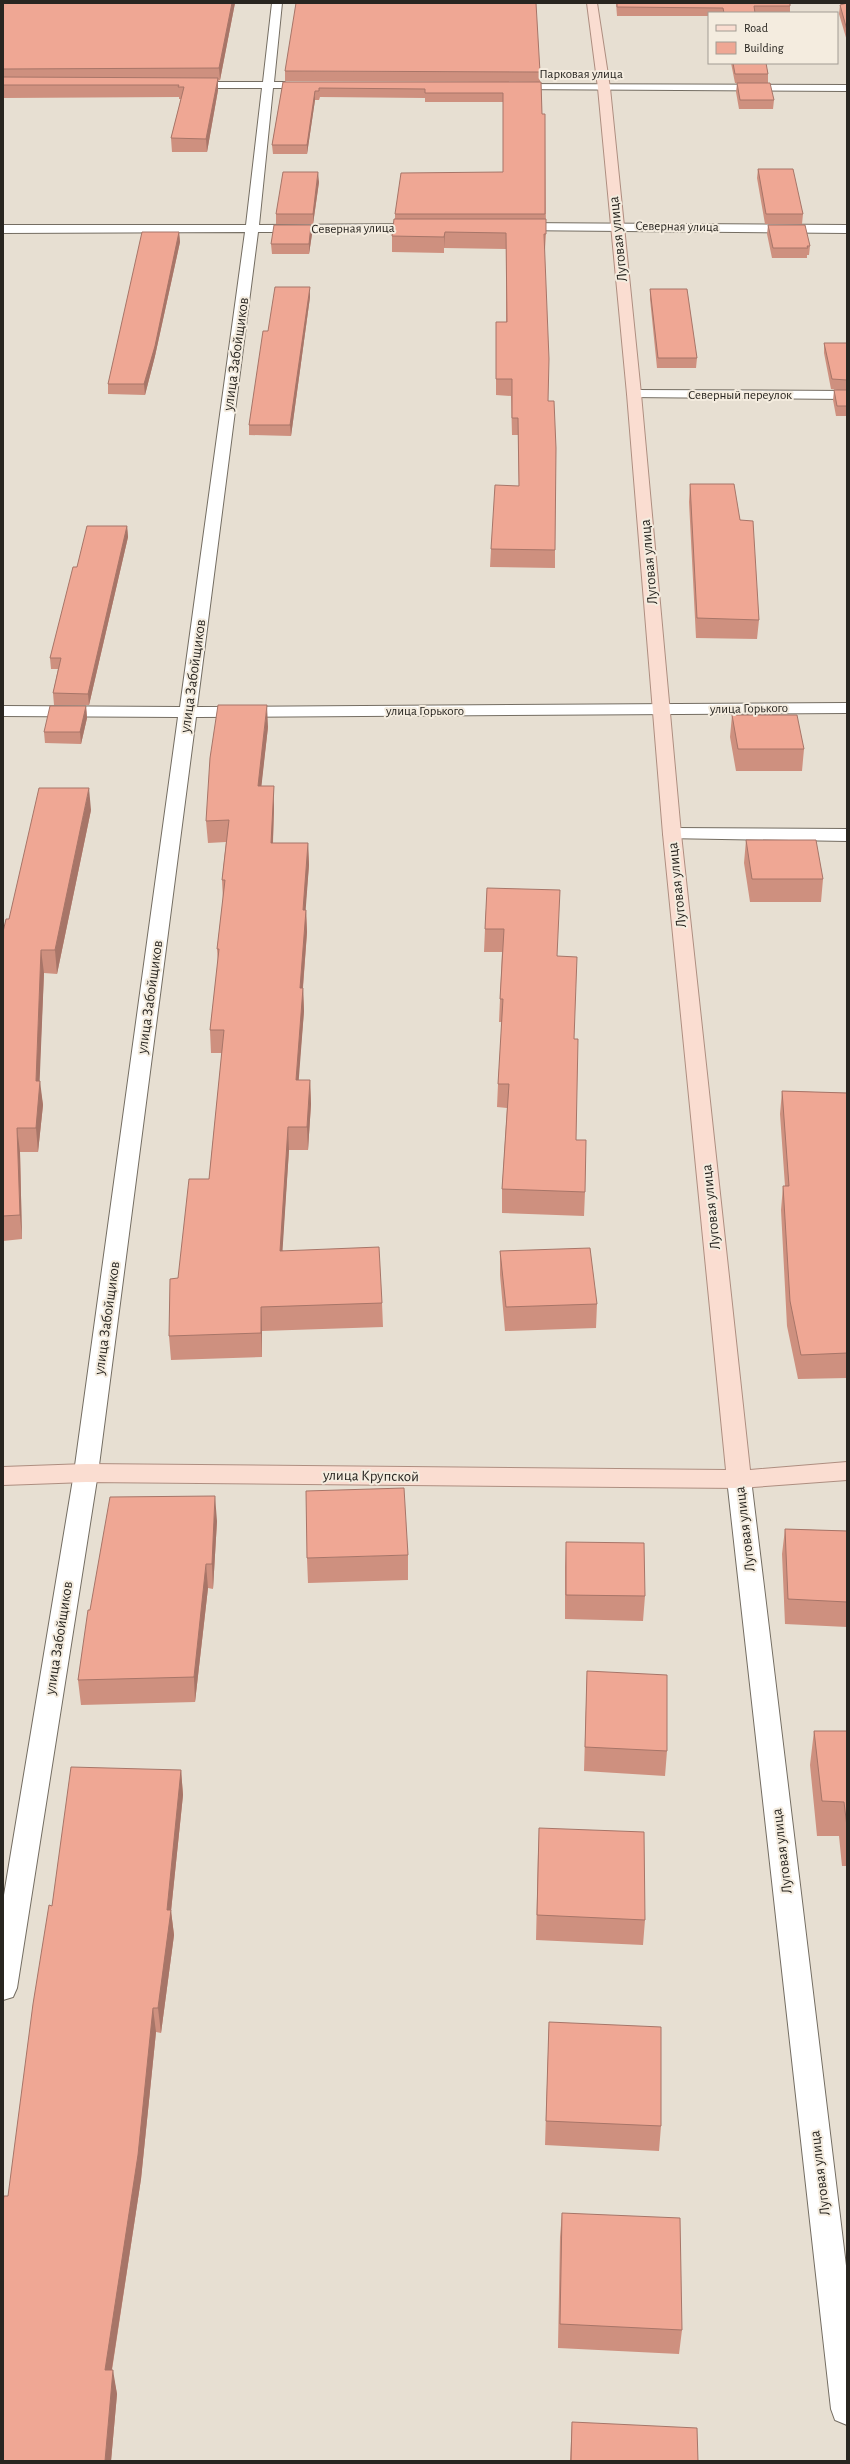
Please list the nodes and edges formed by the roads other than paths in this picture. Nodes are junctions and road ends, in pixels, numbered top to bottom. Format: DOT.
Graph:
graph roads {
  1 [pos="278,3"];
  2 [pos="592,3"];
  3 [pos="175,85"];
  4 [pos="269,85"];
  5 [pos="293,85"];
  6 [pos="500,87"];
  7 [pos="604,88"];
  8 [pos="847,88"];
  9 [pos="616,226"];
  10 [pos="505,227"];
  11 [pos="434,228"];
  12 [pos="3,229"];
  13 [pos="847,229"];
  14 [pos="252,230"];
  15 [pos="634,394"];
  16 [pos="847,395"];
  17 [pos="847,708"];
  18 [pos="662,710"];
  19 [pos="3,711"];
  20 [pos="189,712"];
  21 [pos="672,834"];
  22 [pos="847,835"];
  23 [pos="847,1471"];
  24 [pos="86,1473"];
  25 [pos="3,1476"];
  26 [pos="739,1479"];
  27 [pos="3,1988"];
  28 [pos="847,2409"];
  1 -- 4 [label="street, улица Забойщиков"];
  2 -- 7 [label="main road, Луговая улица"];
  3 -- 4 [label="street"];
  4 -- 5 [label="street"];
  4 -- 14 [label="street, улица Забойщиков"];
  6 -- 7 [label="street, Парковая улица"];
  7 -- 8 [label="street, Парковая улица"];
  7 -- 9 [label="main road, Луговая улица"];
  9 -- 10 [label="street, Северная улица"];
  9 -- 13 [label="street, Северная улица"];
  9 -- 15 [label="main road, Луговая улица"];
  11 -- 14 [label="street, Северная улица"];
  12 -- 14 [label="street, Северная улица"];
  14 -- 20 [label="street, улица Забойщиков"];
  15 -- 16 [label="street, Северный переулок"];
  15 -- 18 [label="main road, Луговая улица"];
  17 -- 18 [label="street, улица Горького"];
  18 -- 20 [label="street, улица Горького"];
  18 -- 21 [label="main road, Луговая улица"];
  19 -- 20 [label="street, улица Горького"];
  20 -- 24 [label="street, улица Забойщиков"];
  21 -- 22 [label="street"];
  21 -- 26 [label="main road, Луговая улица"];
  23 -- 26 [label="main road, улица Крупской"];
  24 -- 25 [label="main road, улица Крупской"];
  24 -- 26 [label="main road, улица Крупской"];
  24 -- 27 [label="street, улица Забойщиков"];
  26 -- 28 [label="street, Луговая улица"];
}
